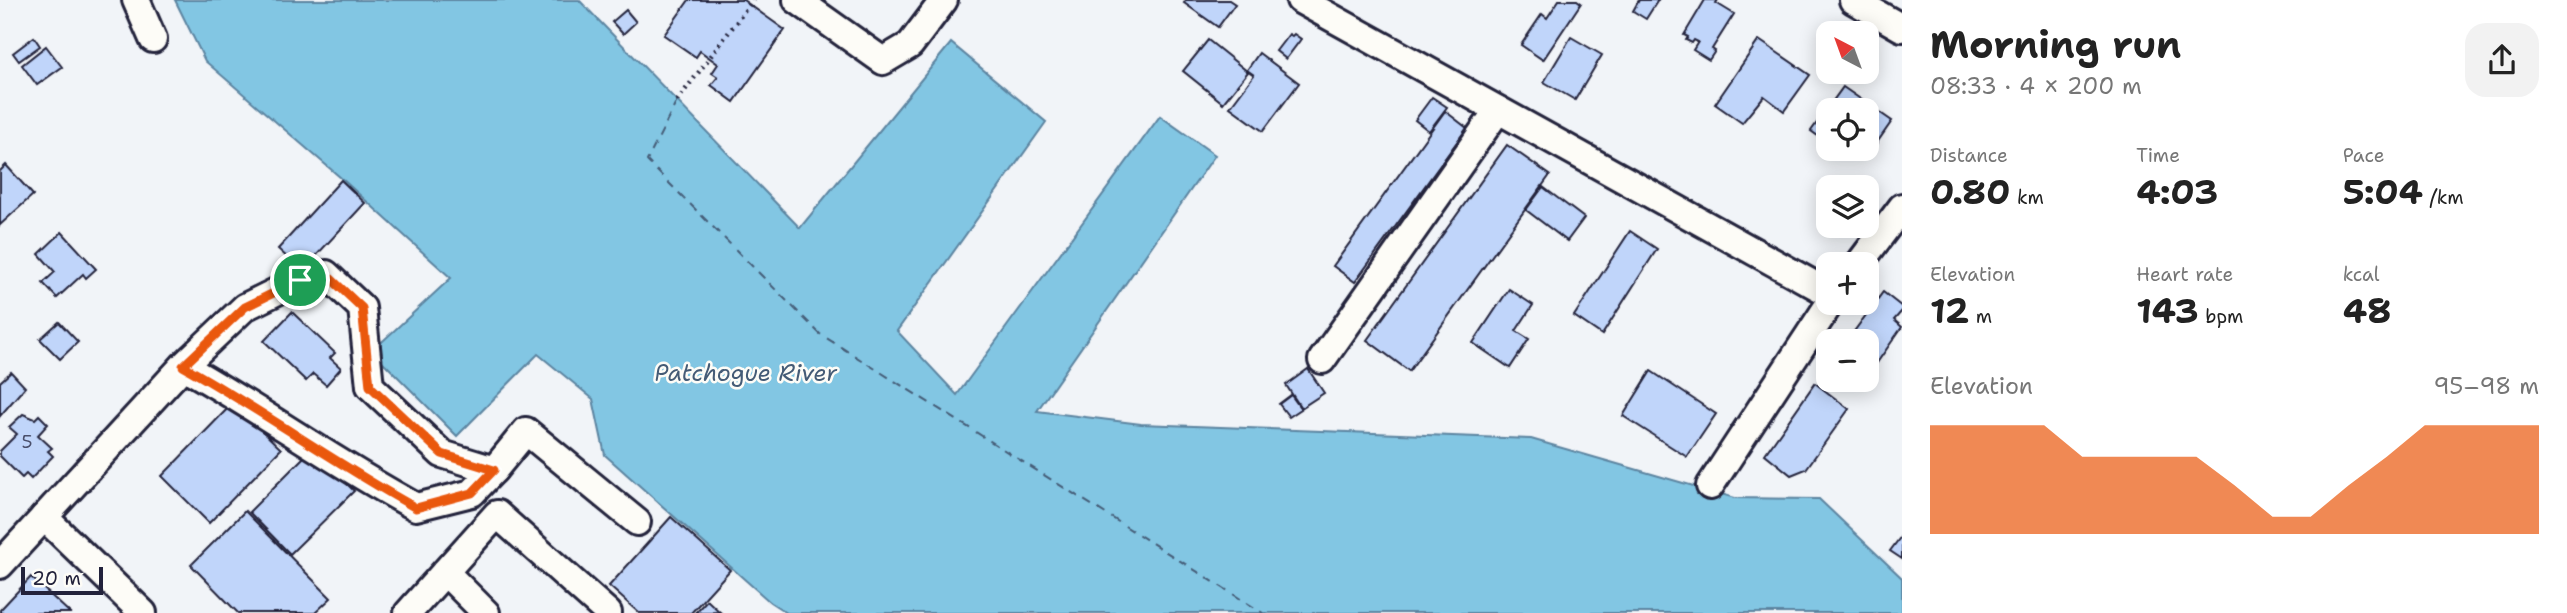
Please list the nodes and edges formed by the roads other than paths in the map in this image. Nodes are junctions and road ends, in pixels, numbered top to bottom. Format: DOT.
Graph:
graph roads {
  1 [pos="136,0"];
  2 [pos="797,0"];
  3 [pos="944,0"];
  4 [pos="1300,0"];
  5 [pos="1853,0"];
  6 [pos="1902,28"];
  7 [pos="153,39"];
  8 [pos="1498,110"];
  9 [pos="1902,207"];
  10 [pos="1868,252"];
  11 [pos="1816,286"];
  12 [pos="1822,315"];
  13 [pos="1322,360"];
  14 [pos="178,373"];
  15 [pos="494,470"];
  16 [pos="1710,486"];
  17 [pos="472,493"];
  18 [pos="497,514"];
  19 [pos="44,517"];
  20 [pos="637,522"];
  21 [pos="0,565"];
  22 [pos="445,572"];
  23 [pos="143,613"];
  24 [pos="408,613"];
  25 [pos="486,613"];
  26 [pos="608,613"];
  1 -- 7 [label="street"];
  2 -- 3 [label="street"];
  4 -- 8 [label="street"];
  5 -- 6 [label="street"];
  8 -- 11 [label="street"];
  8 -- 13 [label="street"];
  9 -- 10 [label="street"];
  12 -- 16 [label="street"];
  14 -- 15 [label="street"];
  14 -- 17 [label="street"];
  14 -- 19 [label="street"];
  15 -- 17 [label="street"];
  15 -- 20 [label="street"];
  17 -- 18 [label="street"];
  18 -- 22 [label="street"];
  18 -- 26 [label="street"];
  19 -- 21 [label="street"];
  19 -- 23 [label="street"];
  22 -- 24 [label="street"];
  22 -- 25 [label="street"];
}
